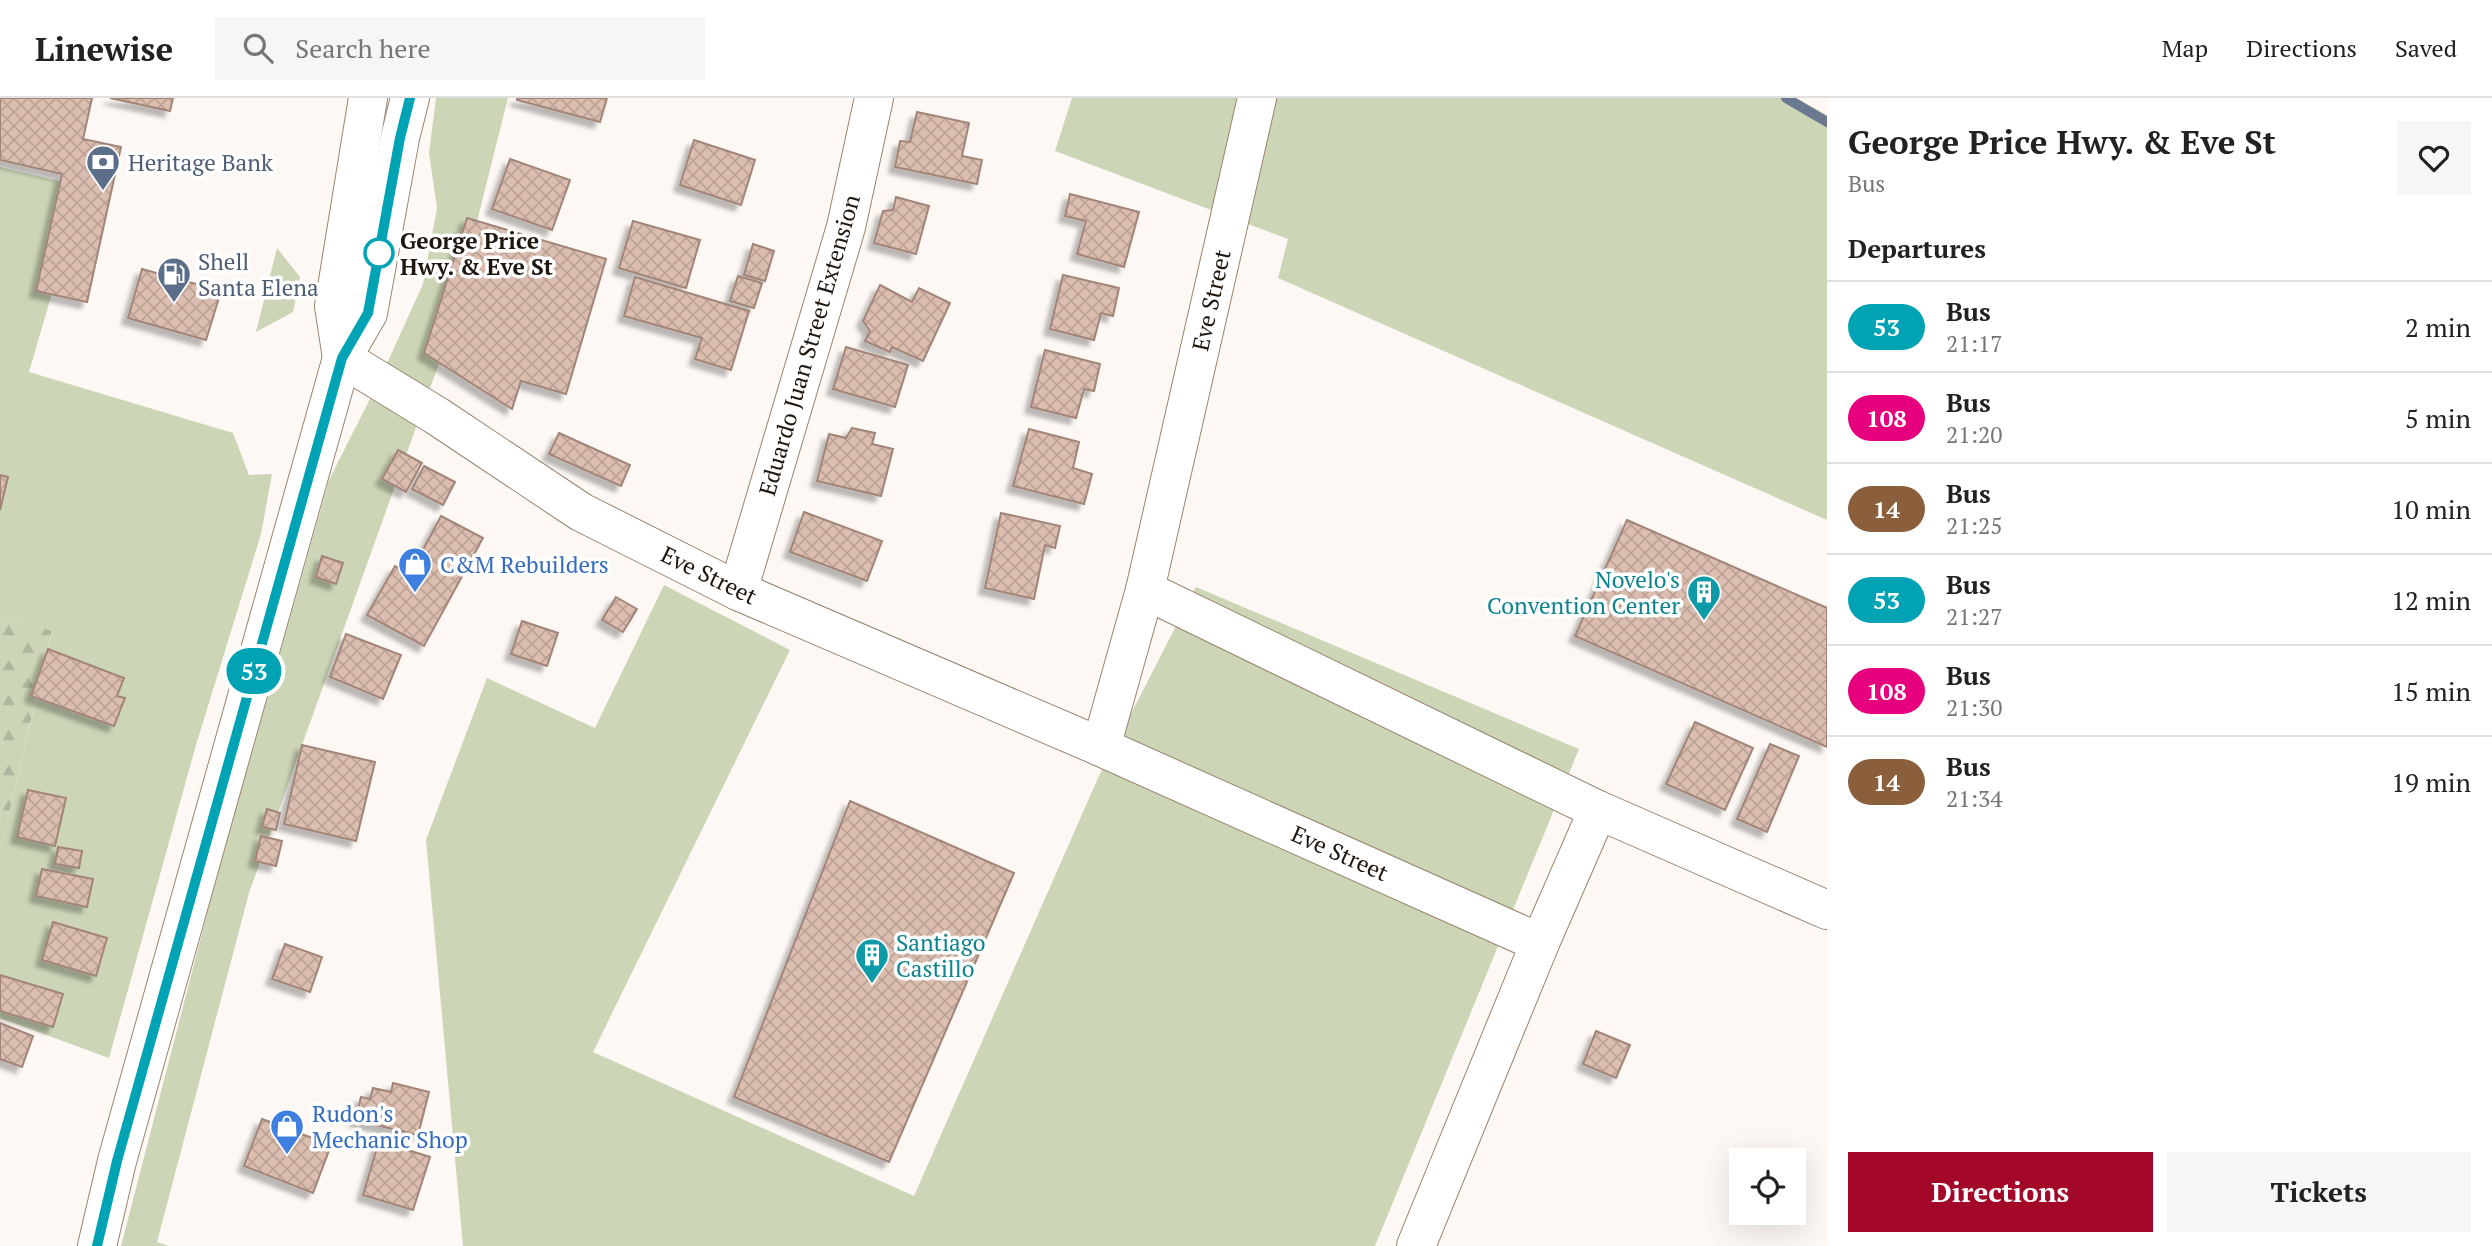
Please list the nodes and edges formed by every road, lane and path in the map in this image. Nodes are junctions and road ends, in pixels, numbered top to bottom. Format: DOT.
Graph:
graph roads {
  1 [pos="368,98"];
  2 [pos="410,98"];
  3 [pos="874,98"];
  4 [pos="1257,98"];
  5 [pos="342,358"];
  6 [pos="1145,590"];
  7 [pos="738,591"];
  8 [pos="1101,747"];
  9 [pos="1598,810"];
  10 [pos="1827,910"];
  11 [pos="1540,943"];
  12 [pos="97,1246"];
  13 [pos="1416,1246"];
  1 -- 5 [label="main road"];
  2 -- 5 [label="main road"];
  3 -- 7 [label="main road, Eduardo Juan Street Extension"];
  4 -- 6 [label="main road, Eve Street"];
  5 -- 7 [label="main road, Eve Street"];
  5 -- 12 [label="main road"];
  6 -- 8 [label="main road, Eve Street"];
  6 -- 9 [label="main road"];
  7 -- 8 [label="main road, Eve Street"];
  8 -- 11 [label="main road, Eve Street"];
  9 -- 10 [label="main road"];
  9 -- 11 [label="main road"];
  11 -- 13 [label="main road"];
}
